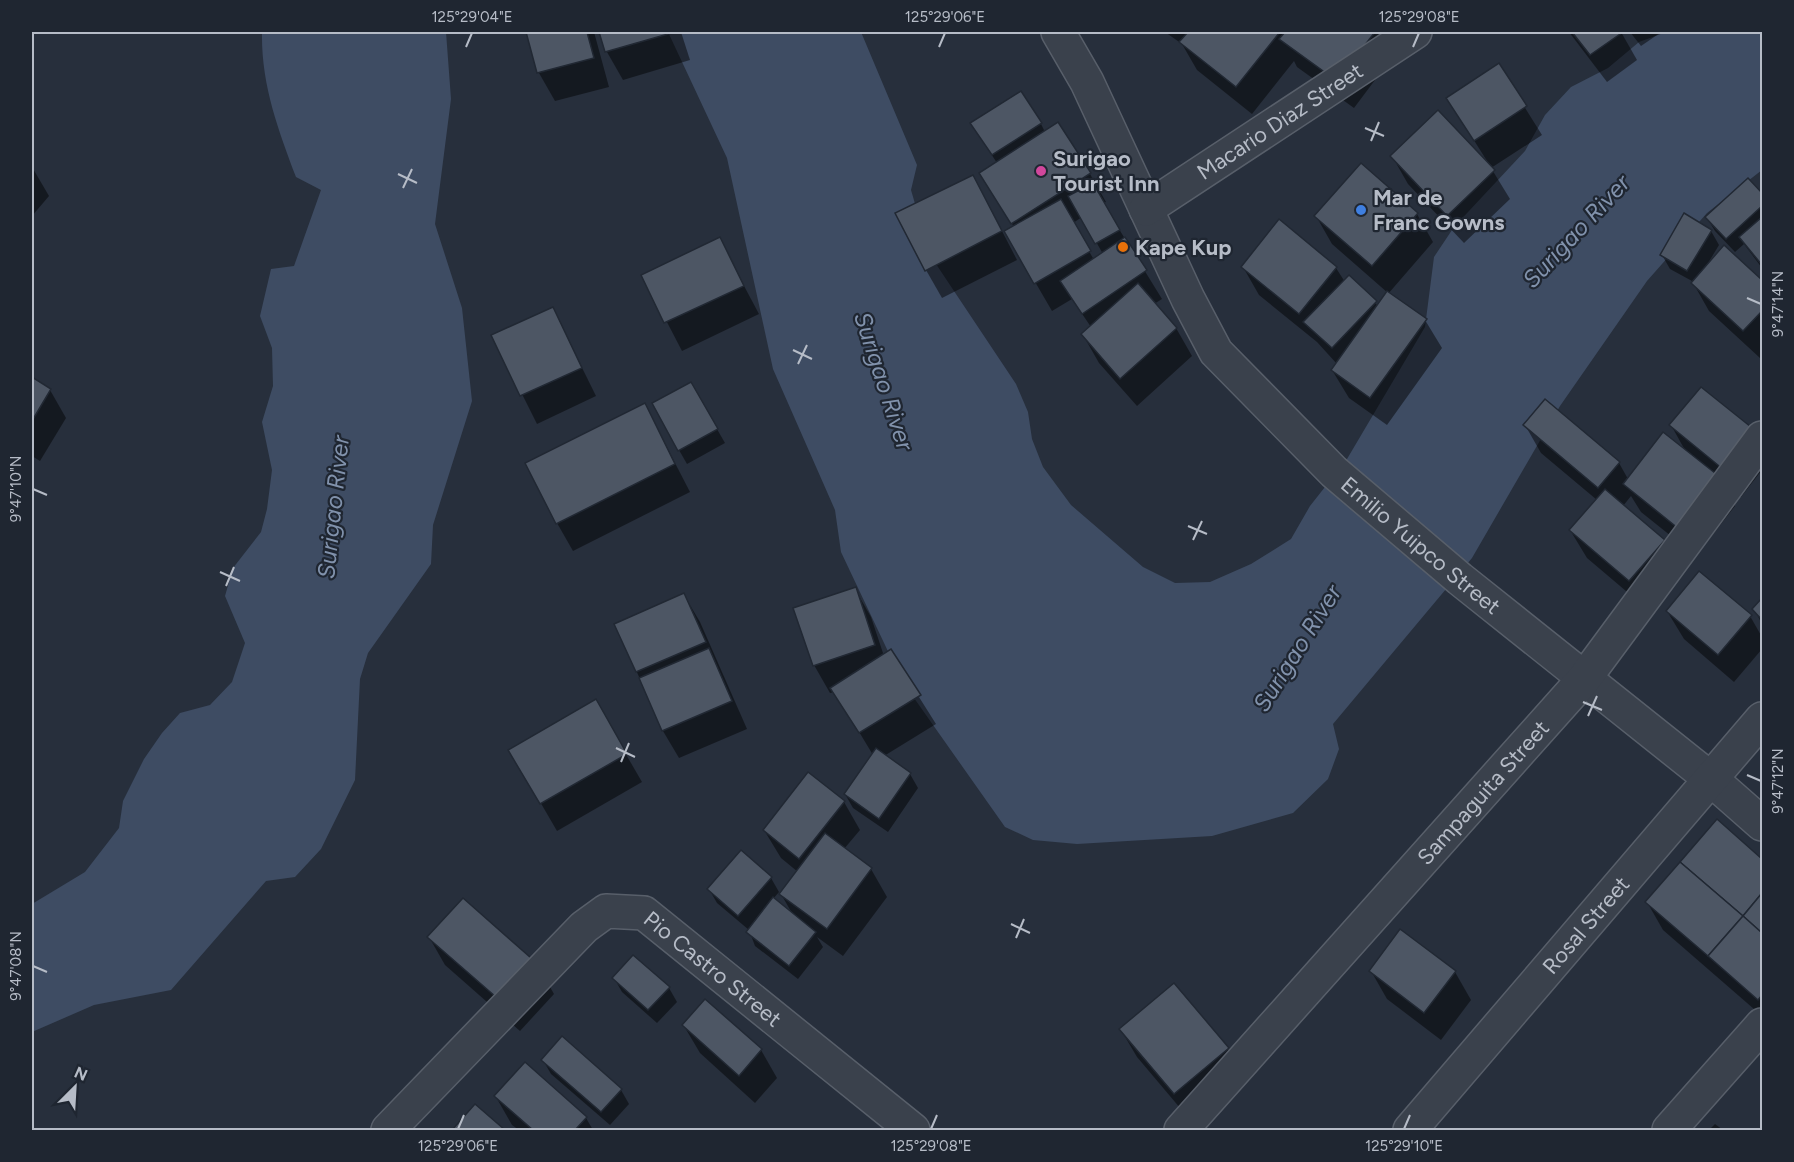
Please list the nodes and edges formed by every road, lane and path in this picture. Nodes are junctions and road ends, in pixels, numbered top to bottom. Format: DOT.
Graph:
graph roads {
  1 [pos="1058,32"];
  2 [pos="1415,32"];
  3 [pos="1146,209"];
  4 [pos="1762,438"];
  5 [pos="1584,679"];
  6 [pos="1762,719"];
  7 [pos="1712,780"];
  8 [pos="1762,824"];
  9 [pos="1762,1024"];
  10 [pos="388,1131"];
  11 [pos="913,1131"];
  12 [pos="1181,1131"];
  13 [pos="1410,1131"];
  14 [pos="1669,1131"];
  1 -- 3 [label="street, Emilio Yuipco Street"];
  2 -- 3 [label="street, Macario Diaz Street"];
  3 -- 5 [label="street, Emilio Yuipco Street"];
  4 -- 5 [label="street, Sampaguita Street"];
  5 -- 7 [label="street, Emilio Yuipco Street"];
  5 -- 12 [label="street, Sampaguita Street"];
  6 -- 7 [label="street, Rosal Street"];
  7 -- 8 [label="street, Emilio Yuipco Street"];
  7 -- 13 [label="street, Rosal Street"];
  9 -- 14 [label="street"];
  10 -- 11 [label="street, Pio Castro Street"];
}
